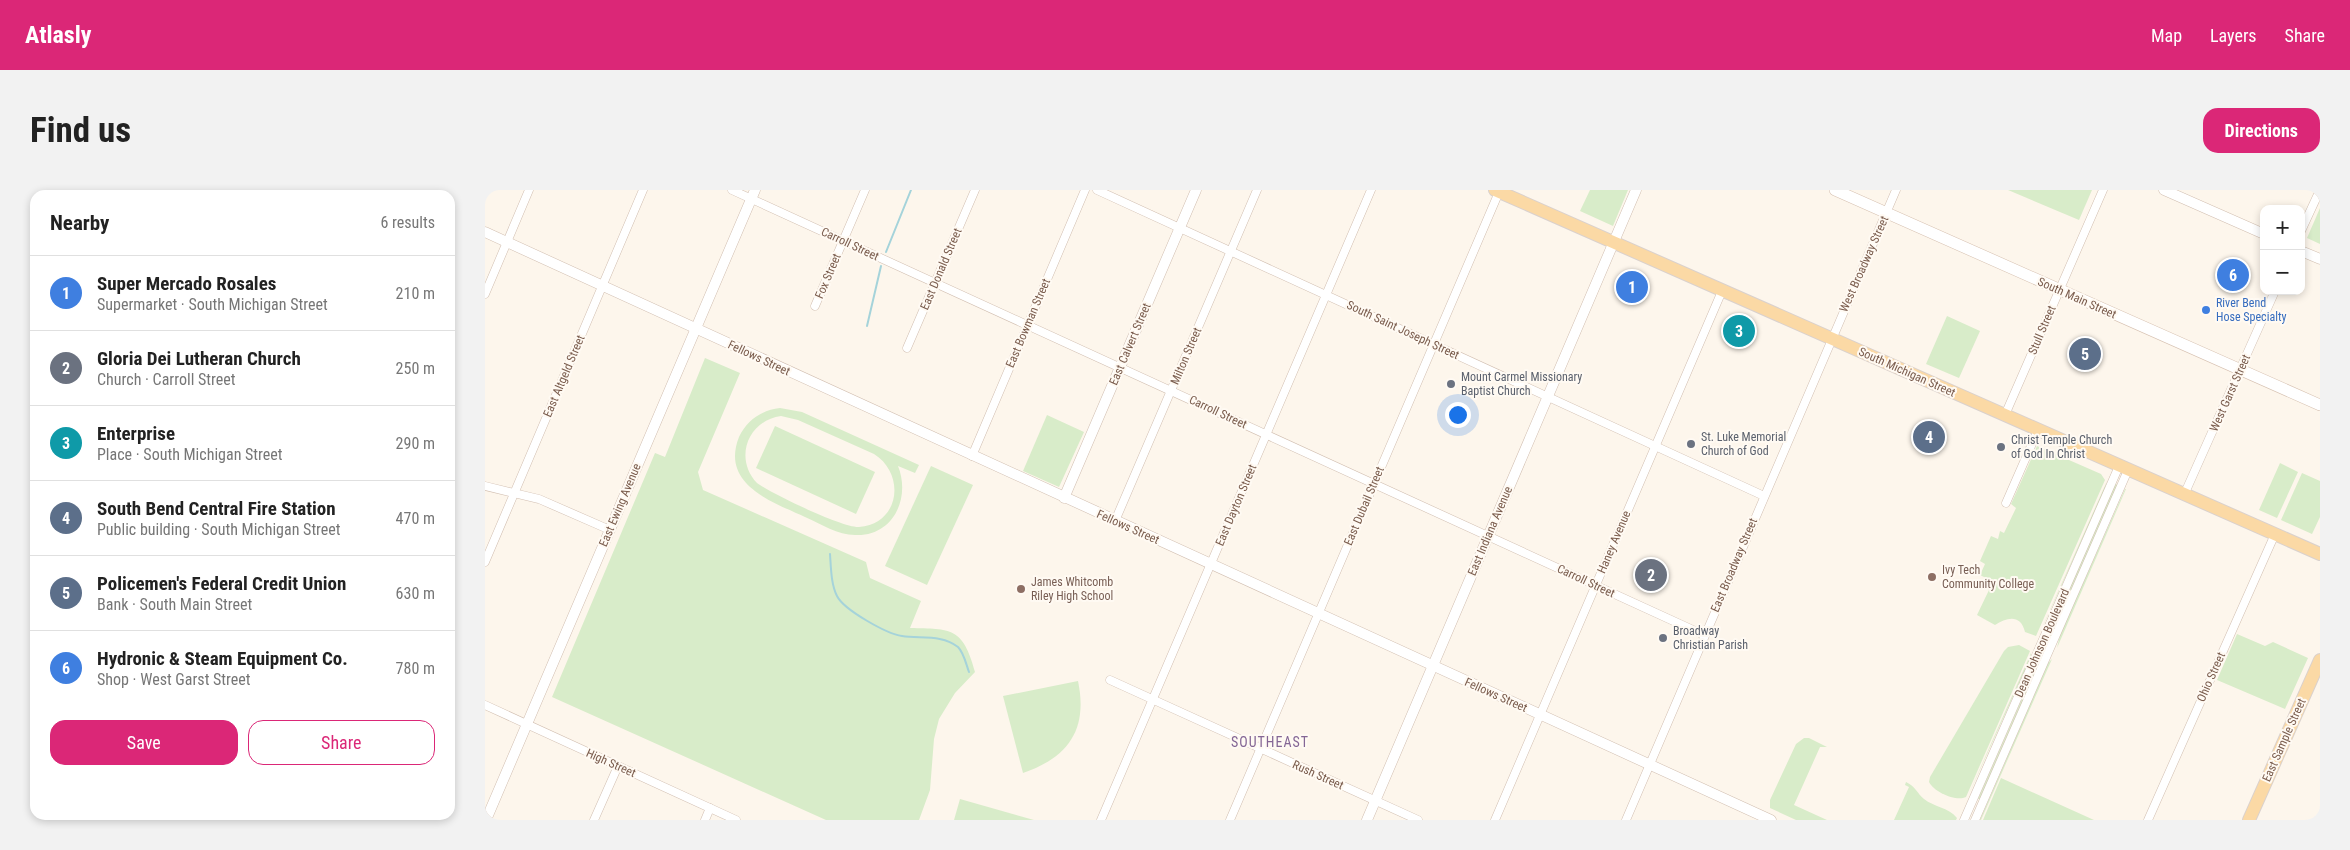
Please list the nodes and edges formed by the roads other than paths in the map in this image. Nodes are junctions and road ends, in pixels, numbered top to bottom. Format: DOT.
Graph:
graph roads {
  1 [pos="529,190"];
  2 [pos="643,190"];
  3 [pos="732,190"];
  4 [pos="865,190"];
  5 [pos="975,190"];
  6 [pos="1085,190"];
  7 [pos="1097,190"];
  8 [pos="1196,190"];
  9 [pos="1257,190"];
  10 [pos="1371,190"];
  11 [pos="1637,190"];
  12 [pos="1835,190"];
  13 [pos="1896,190"];
  14 [pos="2103,190"];
  15 [pos="2164,190"];
  16 [pos="2320,190"];
  17 [pos="1497,191"];
  18 [pos="753,194"];
  19 [pos="1886,213"];
  20 [pos="2305,223"];
  21 [pos="1179,228"];
  22 [pos="485,232"];
  23 [pos="2260,232"];
  24 [pos="843,241"];
  25 [pos="507,242"];
  26 [pos="1614,243"];
  27 [pos="1231,252"];
  28 [pos="2305,252"];
  29 [pos="2320,259"];
  30 [pos="935,283"];
  31 [pos="602,285"];
  32 [pos="1722,290"];
  33 [pos="2059,290"];
  34 [pos="485,294"];
  35 [pos="1326,295"];
  36 [pos="2273,295"];
  37 [pos="815,306"];
  38 [pos="1027,325"];
  39 [pos="696,329"];
  40 [pos="1831,339"];
  41 [pos="1433,344"];
  42 [pos="907,348"];
  43 [pos="1120,367"];
  44 [pos="2240,370"];
  45 [pos="1171,391"];
  46 [pos="1549,397"];
  47 [pos="2320,405"];
  48 [pos="2005,415"];
  49 [pos="2038,430"];
  50 [pos="1267,435"];
  51 [pos="1655,446"];
  52 [pos="972,456"];
  53 [pos="2124,468"];
  54 [pos="1374,484"];
  55 [pos="485,486"];
  56 [pos="515,492"];
  57 [pos="2185,495"];
  58 [pos="1764,496"];
  59 [pos="1064,498"];
  60 [pos="2006,503"];
  61 [pos="1115,521"];
  62 [pos="610,530"];
  63 [pos="2275,534"];
  64 [pos="1488,536"];
  65 [pos="2320,554"];
  66 [pos="485,562"];
  67 [pos="1211,565"];
  68 [pos="1595,586"];
  69 [pos="1319,613"];
  70 [pos="1704,635"];
  71 [pos="2320,660"];
  72 [pos="1433,666"];
  73 [pos="1110,680"];
  74 [pos="1153,700"];
  75 [pos="485,705"];
  76 [pos="1540,715"];
  77 [pos="527,724"];
  78 [pos="1261,749"];
  79 [pos="1650,765"];
  80 [pos="618,766"];
  81 [pos="1375,801"];
  82 [pos="711,808"];
  83 [pos="1757,817"];
  84 [pos="486,820"];
  85 [pos="595,820"];
  86 [pos="705,820"];
  87 [pos="736,820"];
  88 [pos="1101,820"];
  89 [pos="1230,820"];
  90 [pos="1367,820"];
  91 [pos="1418,820"];
  92 [pos="1495,820"];
  93 [pos="1625,820"];
  94 [pos="1771,820"];
  95 [pos="1964,820"];
  96 [pos="1975,820"];
  97 [pos="2148,820"];
  98 [pos="2249,820"];
  1 -- 25 [label="street"];
  2 -- 31 [label="street, East Altgeld Street"];
  3 -- 18 [label="street, Carroll Street"];
  4 -- 24 [label="street, Fox Street"];
  5 -- 30 [label="street, East Donald Street"];
  6 -- 38 [label="street, East Bowman Street"];
  7 -- 21 [label="street, South Saint Joseph Street"];
  8 -- 21 [label="street, East Calvert Street"];
  9 -- 27 [label="street, Milton Street"];
  10 -- 35 [label="street, East Dayton Street"];
  11 -- 26 [label="street, East Indiana Avenue"];
  12 -- 19 [label="main road, South Main Street"];
  13 -- 19 [label="street, West Broadway Street"];
  14 -- 33 [label="street, Stull Street"];
  15 -- 23 [label="street"];
  16 -- 20 [label="street"];
  17 -- 26 [label="main road, South Michigan Street"];
  17 -- 41 [label="street, East Dubail Street"];
  18 -- 24 [label="street, Carroll Street"];
  18 -- 39 [label="street, East Ewing Avenue"];
  19 -- 33 [label="main road, South Main Street"];
  19 -- 40 [label="street, West Broadway Street"];
  21 -- 27 [label="street, South Saint Joseph Street"];
  21 -- 43 [label="street, East Calvert Street"];
  22 -- 25 [label="street, Fellows Street"];
  24 -- 30 [label="street, Carroll Street"];
  24 -- 37 [label="street, Fox Street"];
  25 -- 31 [label="street, Fellows Street"];
  25 -- 34 [label="street"];
  26 -- 32 [label="main road, South Michigan Street"];
  26 -- 46 [label="street, East Indiana Avenue"];
  27 -- 35 [label="street, South Saint Joseph Street"];
  27 -- 45 [label="street, Milton Street"];
  28 -- 29 [label="street"];
  30 -- 38 [label="street, Carroll Street"];
  30 -- 42 [label="street, East Donald Street"];
  31 -- 39 [label="street, Fellows Street"];
  31 -- 56 [label="street, East Altgeld Street"];
  32 -- 40 [label="main road, South Michigan Street"];
  32 -- 51 [label="street, Haney Avenue"];
  33 -- 44 [label="main road, South Main Street"];
  33 -- 48 [label="street, Stull Street"];
  35 -- 41 [label="street, South Saint Joseph Street"];
  35 -- 50 [label="street, East Dayton Street"];
  36 -- 44 [label="street, West Garst Street"];
  38 -- 43 [label="street, Carroll Street"];
  38 -- 52 [label="street, East Bowman Street"];
  39 -- 52 [label="street, Fellows Street"];
  39 -- 62 [label="street, East Ewing Avenue"];
  40 -- 48 [label="main road, South Michigan Street"];
  40 -- 58 [label="street, East Broadway Street"];
  41 -- 46 [label="street, South Saint Joseph Street"];
  41 -- 54 [label="street, East Dubail Street"];
  43 -- 45 [label="street, Carroll Street"];
  43 -- 59 [label="street, East Calvert Street"];
  44 -- 47 [label="main road, South Main Street"];
  44 -- 57 [label="street, West Garst Street"];
  45 -- 50 [label="street, Carroll Street"];
  45 -- 61 [label="street, Milton Street"];
  46 -- 51 [label="street, South Saint Joseph Street"];
  46 -- 64 [label="street, East Indiana Avenue"];
  48 -- 49 [label="main road, South Michigan Street"];
  49 -- 53 [label="main road, South Michigan Street"];
  49 -- 60 [label="street"];
  50 -- 54 [label="street, Carroll Street"];
  50 -- 67 [label="street, East Dayton Street"];
  51 -- 58 [label="street, South Saint Joseph Street"];
  51 -- 68 [label="street, Haney Avenue"];
  52 -- 59 [label="street, Fellows Street"];
  53 -- 57 [label="main road, South Michigan Street"];
  53 -- 95 [label="street, Dean Johnson Boulevard"];
  53 -- 96 [label="street, Dean Johnson Boulevard"];
  54 -- 64 [label="street, Carroll Street"];
  54 -- 69 [label="street, East Dubail Street"];
  55 -- 56 [label="street"];
  56 -- 62 [label="street"];
  56 -- 66 [label="street, East Altgeld Street"];
  57 -- 63 [label="main road, South Michigan Street"];
  58 -- 70 [label="street, East Broadway Street"];
  59 -- 61 [label="street, Fellows Street"];
  61 -- 67 [label="street, Fellows Street"];
  62 -- 77 [label="street, East Ewing Avenue"];
  63 -- 65 [label="main road, South Michigan Street"];
  63 -- 97 [label="street, Ohio Street"];
  64 -- 68 [label="street, Carroll Street"];
  64 -- 72 [label="street, East Indiana Avenue"];
  67 -- 69 [label="street, Fellows Street"];
  67 -- 74 [label="street, East Dayton Street"];
  68 -- 70 [label="street, Carroll Street"];
  68 -- 76 [label="street, Haney Avenue"];
  69 -- 72 [label="street, Fellows Street"];
  69 -- 78 [label="street, East Dubail Street"];
  70 -- 79 [label="street, East Broadway Street"];
  71 -- 98 [label="main road, East Sample Street"];
  72 -- 76 [label="street, Fellows Street"];
  72 -- 81 [label="street, East Indiana Avenue"];
  73 -- 74 [label="street, Rush Street"];
  74 -- 78 [label="street, Rush Street"];
  74 -- 88 [label="street, East Dayton Street"];
  75 -- 77 [label="street, High Street"];
  76 -- 79 [label="street, Fellows Street"];
  76 -- 92 [label="street, Haney Avenue"];
  77 -- 80 [label="street, High Street"];
  77 -- 84 [label="street, East Ewing Avenue"];
  78 -- 81 [label="street, Rush Street"];
  78 -- 89 [label="street, East Dubail Street"];
  79 -- 83 [label="street, Fellows Street"];
  79 -- 93 [label="street, East Broadway Street"];
  80 -- 82 [label="street, High Street"];
  80 -- 85 [label="street"];
  81 -- 90 [label="street, East Indiana Avenue"];
  81 -- 91 [label="street, Rush Street"];
  82 -- 86 [label="street"];
  82 -- 87 [label="street, High Street"];
  83 -- 94 [label="street, Fellows Street"];
}
